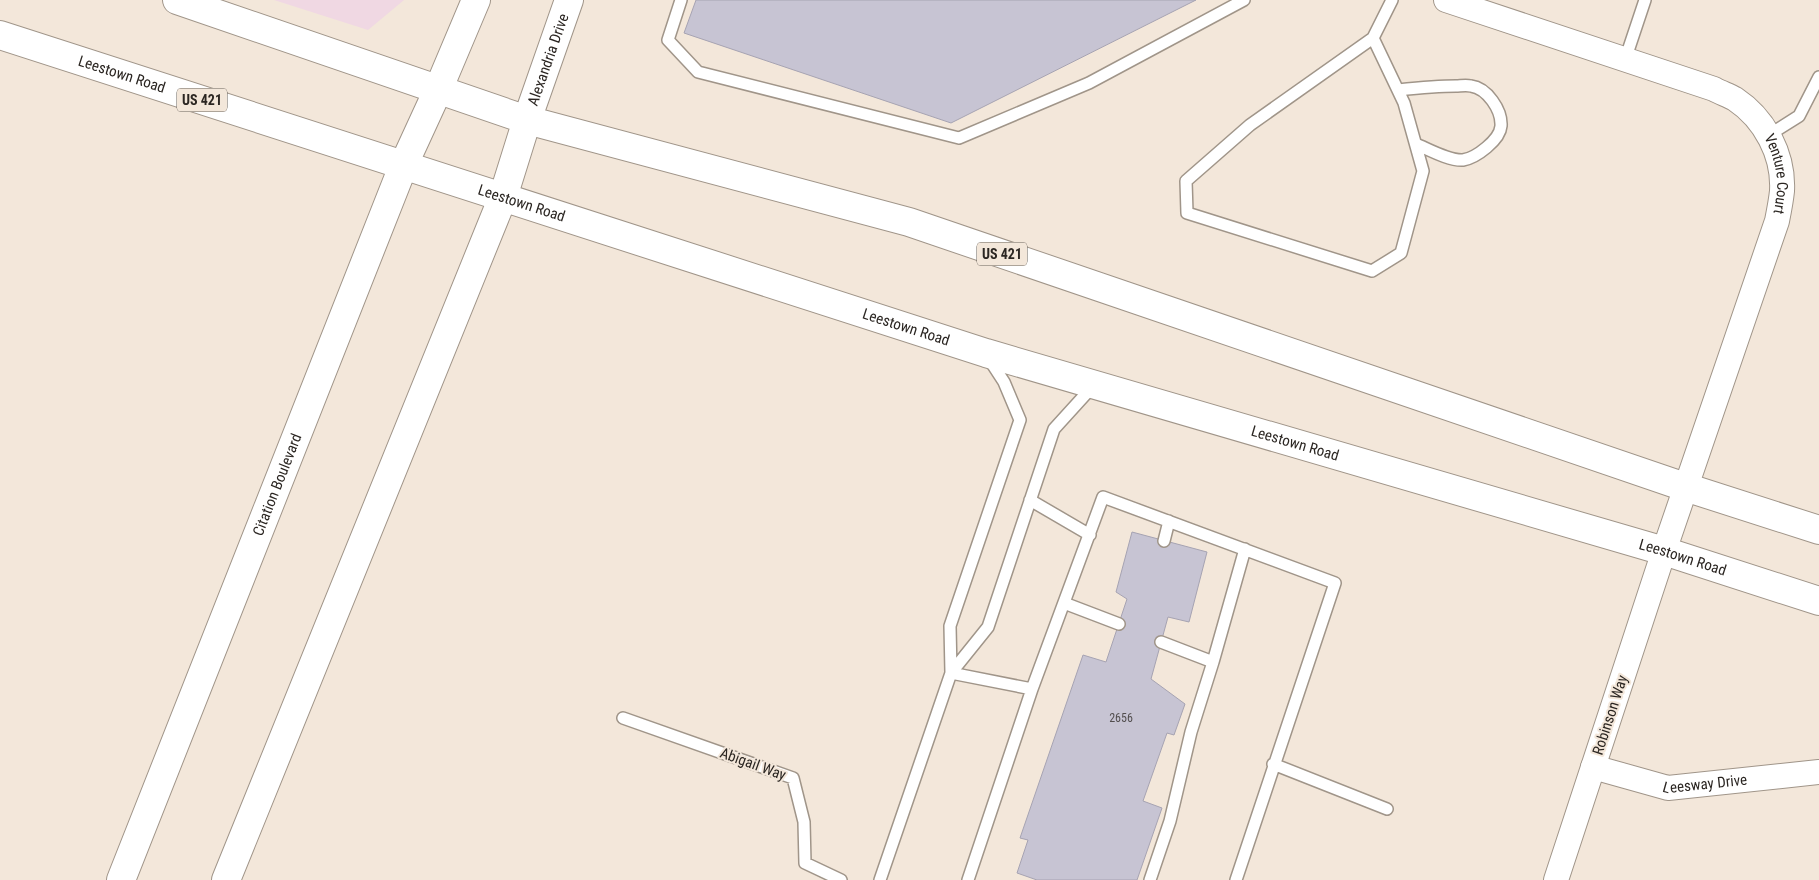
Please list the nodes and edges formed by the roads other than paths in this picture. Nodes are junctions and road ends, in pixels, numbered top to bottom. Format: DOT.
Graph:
graph roads {
  1 [pos="177,0"];
  2 [pos="476,0"];
  3 [pos="569,0"];
  4 [pos="681,0"];
  5 [pos="1244,0"];
  6 [pos="1392,0"];
  7 [pos="1446,0"];
  8 [pos="1645,0"];
  9 [pos="0,35"];
  10 [pos="1373,38"];
  11 [pos="1624,60"];
  12 [pos="1819,77"];
  13 [pos="438,90"];
  14 [pos="1398,90"];
  15 [pos="527,120"];
  16 [pos="1769,135"];
  17 [pos="1416,144"];
  18 [pos="404,164"];
  19 [pos="503,197"];
  20 [pos="986,353"];
  21 [pos="1094,384"];
  22 [pos="1685,487"];
  23 [pos="1030,500"];
  24 [pos="1169,521"];
  25 [pos="1819,530"];
  26 [pos="1090,535"];
  27 [pos="1164,541"];
  28 [pos="1245,549"];
  29 [pos="1664,551"];
  30 [pos="1819,601"];
  31 [pos="1064,603"];
  32 [pos="1119,624"];
  33 [pos="1161,642"];
  34 [pos="1213,662"];
  35 [pos="951,673"];
  36 [pos="1032,689"];
  37 [pos="623,718"];
  38 [pos="1273,764"];
  39 [pos="1593,767"];
  40 [pos="1819,772"];
  41 [pos="1387,809"];
  42 [pos="970,879"];
  43 [pos="122,880"];
  44 [pos="226,880"];
  45 [pos="841,880"];
  46 [pos="880,880"];
  47 [pos="1150,880"];
  48 [pos="1236,880"];
  49 [pos="1556,880"];
  1 -- 13 [label="main road, US 421"];
  2 -- 13 [label="main road"];
  3 -- 15 [label="main road, Alexandria Drive"];
  4 -- 5 [label="lane"];
  6 -- 10 [label="lane"];
  7 -- 11 [label="street, Venture Court"];
  8 -- 11 [label="lane"];
  9 -- 18 [label="main road, Leestown Road / US 421"];
  10 -- 14 [label="lane"];
  10 -- 17 [label="lane"];
  11 -- 16 [label="street, Venture Court"];
  12 -- 16 [label="lane"];
  13 -- 15 [label="main road, US 421"];
  13 -- 18 [label="main road, Citation Boulevard"];
  14 -- 17 [label="lane"];
  14 -- 17 [label="lane"];
  15 -- 19 [label="main road"];
  15 -- 22 [label="main road, US 421"];
  16 -- 22 [label="street, Venture Court"];
  18 -- 19 [label="main road, Leestown Road / US 421"];
  18 -- 43 [label="main road, Citation Boulevard"];
  19 -- 20 [label="main road, Leestown Road / US 421"];
  19 -- 44 [label="main road"];
  20 -- 21 [label="main road, Leestown Road / US 421"];
  20 -- 35 [label="lane"];
  21 -- 23 [label="lane"];
  21 -- 29 [label="main road, Leestown Road / US 421"];
  22 -- 25 [label="main road, US 421"];
  22 -- 29 [label="street, Venture Court"];
  23 -- 26 [label="lane"];
  23 -- 35 [label="lane"];
  24 -- 26 [label="lane"];
  24 -- 27 [label="lane"];
  24 -- 28 [label="lane"];
  26 -- 31 [label="lane"];
  28 -- 34 [label="lane"];
  28 -- 38 [label="lane"];
  29 -- 30 [label="main road, Leestown Road / US 421"];
  29 -- 39 [label="street, Robinson Way"];
  31 -- 32 [label="lane"];
  31 -- 36 [label="lane"];
  33 -- 34 [label="lane"];
  34 -- 47 [label="lane"];
  35 -- 36 [label="lane"];
  35 -- 46 [label="lane"];
  36 -- 42 [label="lane"];
  37 -- 45 [label="lane, Abigail Way"];
  38 -- 41 [label="lane"];
  38 -- 48 [label="lane"];
  39 -- 40 [label="street, Leesway Drive"];
  39 -- 49 [label="street, Robinson Way"];
}
